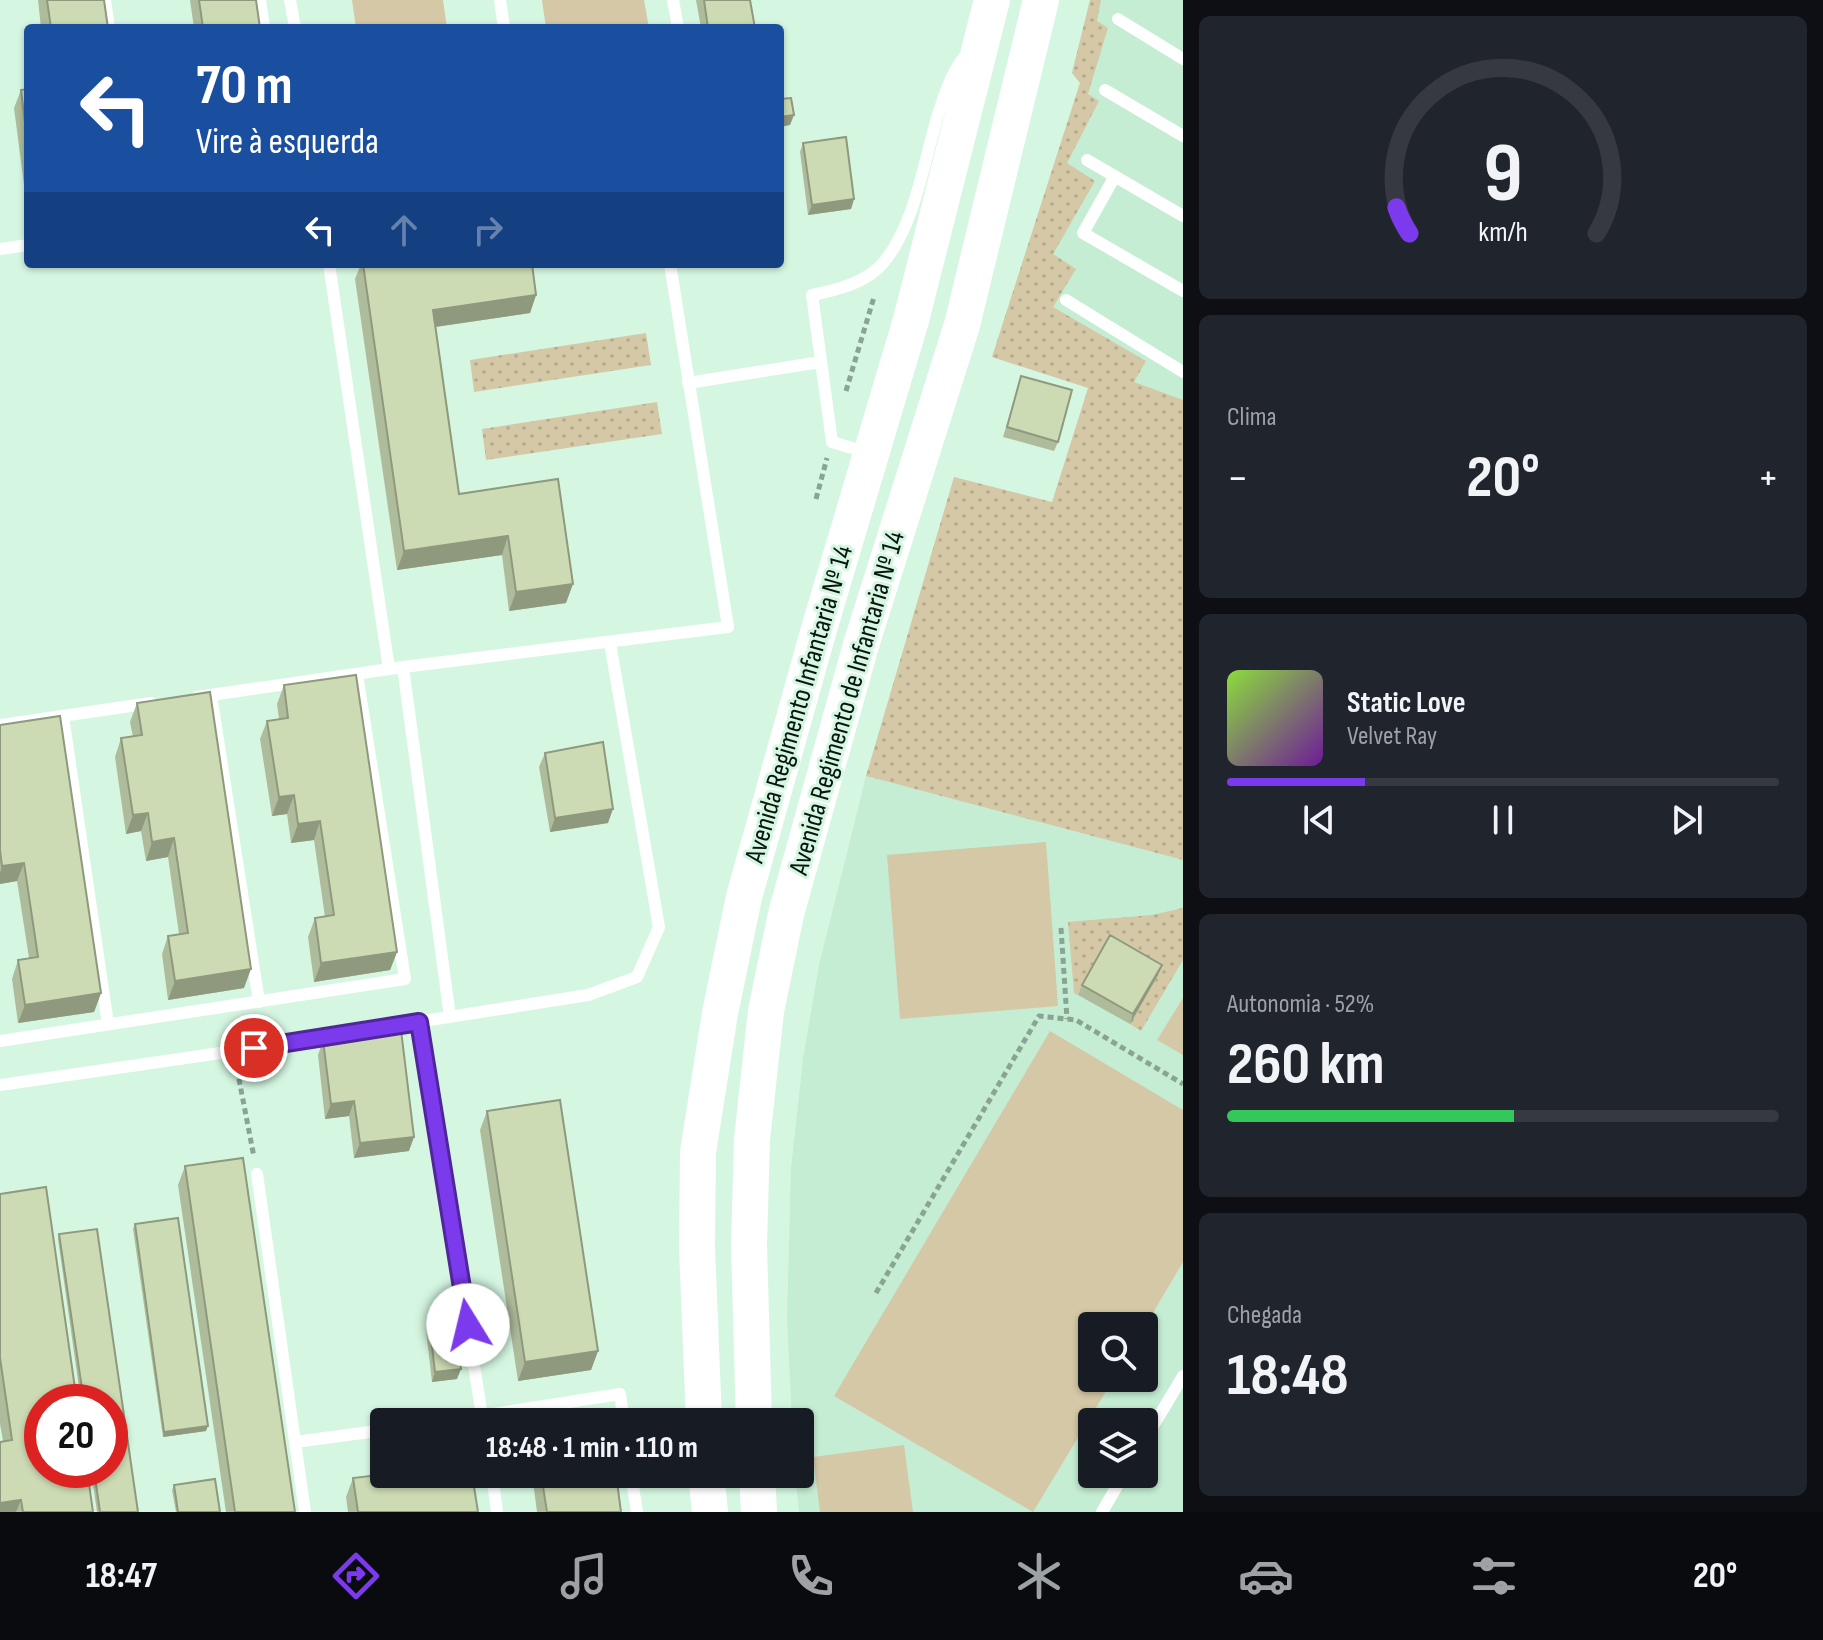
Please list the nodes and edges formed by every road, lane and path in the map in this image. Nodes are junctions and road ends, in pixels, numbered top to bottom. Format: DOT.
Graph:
graph roads {
  1 [pos="105,0"];
  2 [pos="260,0"];
  3 [pos="290,0"];
  4 [pos="500,0"];
  5 [pos="673,0"];
  6 [pos="992,0"];
  7 [pos="1041,0"];
  8 [pos="1118,19"];
  9 [pos="108,24"];
  10 [pos="263,24"];
  11 [pos="294,24"];
  12 [pos="503,24"];
  13 [pos="677,24"];
  14 [pos="982,37"];
  15 [pos="1183,59"];
  16 [pos="1105,90"];
  17 [pos="1183,136"];
  18 [pos="1087,160"];
  19 [pos="1115,176"];
  20 [pos="1183,216"];
  21 [pos="24,246"];
  22 [pos="0,249"];
  23 [pos="883,263"];
  24 [pos="330,268"];
  25 [pos="671,268"];
  26 [pos="1183,291"];
  27 [pos="1066,300"];
  28 [pos="820,362"];
  29 [pos="1183,372"];
  30 [pos="688,383"];
  31 [pos="832,442"];
  32 [pos="872,454"];
  33 [pos="816,499"];
  34 [pos="610,643"];
  35 [pos="403,667"];
  36 [pos="389,669"];
  37 [pos="357,674"];
  38 [pos="211,695"];
  39 [pos="182,699"];
  40 [pos="167,701"];
  41 [pos="63,716"];
  42 [pos="0,725"];
  43 [pos="1061,928"];
  44 [pos="259,1002"];
  45 [pos="450,1017"];
  46 [pos="1067,1019"];
  47 [pos="419,1022"];
  48 [pos="108,1024"];
  49 [pos="0,1041"];
  50 [pos="234,1051"];
  51 [pos="1183,1084"];
  52 [pos="0,1085"];
  53 [pos="257,1174"];
  54 [pos="876,1293"];
  55 [pos="1183,1376"];
  56 [pos="481,1408"];
  57 [pos="543,1408"];
  58 [pos="622,1408"];
  59 [pos="703,1408"];
  60 [pos="754,1408"];
  61 [pos="1158,1418"];
  62 [pos="370,1432"];
  63 [pos="295,1442"];
  64 [pos="494,1488"];
  65 [pos="633,1488"];
  66 [pos="707,1488"];
  67 [pos="758,1488"];
  68 [pos="1116,1488"];
  69 [pos="305,1512"];
  70 [pos="497,1512"];
  71 [pos="637,1512"];
  72 [pos="710,1512"];
  73 [pos="759,1512"];
  74 [pos="1102,1512"];
  1 -- 9 [label="lane"];
  2 -- 10 [label="lane"];
  3 -- 11 [label="lane"];
  4 -- 12 [label="lane"];
  5 -- 13 [label="lane"];
  6 -- 14 [label="main road, Avenida Regimento Infantaria Nº 14"];
  7 -- 60 [label="main road, Avenida Regimento de Infantaria Nº 14"];
  8 -- 15 [label="lane"];
  14 -- 23 [label="lane"];
  14 -- 32 [label="main road, Avenida Regimento Infantaria Nº 14"];
  16 -- 17 [label="lane"];
  18 -- 19 [label="lane"];
  19 -- 20 [label="lane"];
  19 -- 26 [label="lane"];
  21 -- 22 [label="lane"];
  23 -- 28 [label="lane"];
  23 -- 31 [label="path"];
  24 -- 36 [label="lane"];
  25 -- 30 [label="lane"];
  27 -- 29 [label="lane"];
  28 -- 30 [label="lane"];
  28 -- 31 [label="lane"];
  30 -- 34 [label="lane"];
  31 -- 32 [label="lane"];
  31 -- 33 [label="path"];
  32 -- 59 [label="main road, Avenida Regimento Infantaria Nº 14"];
  34 -- 35 [label="lane"];
  34 -- 45 [label="lane"];
  35 -- 36 [label="lane"];
  35 -- 45 [label="lane"];
  36 -- 37 [label="lane"];
  37 -- 38 [label="lane"];
  37 -- 44 [label="lane"];
  38 -- 39 [label="lane"];
  38 -- 44 [label="lane"];
  40 -- 41 [label="lane"];
  41 -- 42 [label="lane"];
  41 -- 48 [label="lane"];
  43 -- 46 [label="path"];
  44 -- 48 [label="lane"];
  45 -- 47 [label="lane"];
  46 -- 51 [label="path"];
  46 -- 54 [label="path"];
  47 -- 50 [label="lane"];
  47 -- 56 [label="lane"];
  48 -- 49 [label="lane"];
  50 -- 52 [label="lane"];
  50 -- 53 [label="path"];
  53 -- 63 [label="lane"];
  55 -- 61 [label="lane"];
  57 -- 58 [label="lane"];
  62 -- 63 [label="lane"];
  63 -- 69 [label="lane"];
  64 -- 70 [label="lane"];
  65 -- 71 [label="lane"];
  66 -- 72 [label="main road"];
  67 -- 73 [label="main road"];
  68 -- 74 [label="lane"];
}
